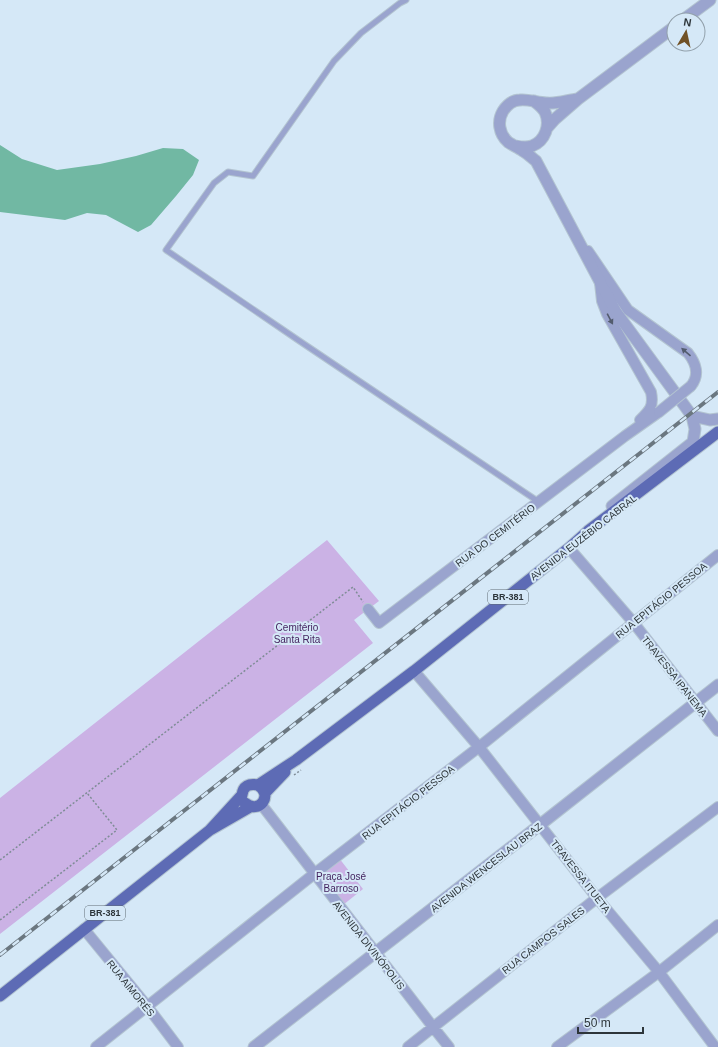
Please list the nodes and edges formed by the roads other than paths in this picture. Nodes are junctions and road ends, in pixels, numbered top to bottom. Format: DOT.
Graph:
graph roads {
  1 [pos="406,0"];
  2 [pos="710,0"];
  3 [pos="694,12"];
  4 [pos="666,33"];
  5 [pos="578,98"];
  6 [pos="534,101"];
  7 [pos="546,132"];
  8 [pos="516,146"];
  9 [pos="536,161"];
  10 [pos="575,235"];
  11 [pos="599,282"];
  12 [pos="692,416"];
  13 [pos="718,419"];
  14 [pos="718,432"];
  15 [pos="626,436"];
  16 [pos="539,502"];
  17 [pos="588,531"];
  18 [pos="569,548"];
  19 [pos="718,554"];
  20 [pos="368,609"];
  21 [pos="633,622"];
  22 [pos="414,671"];
  23 [pos="718,685"];
  24 [pos="696,702"];
  25 [pos="718,731"];
  26 [pos="479,747"];
  27 [pos="242,795"];
  28 [pos="259,797"];
  29 [pos="718,807"];
  30 [pos="541,824"];
  31 [pos="210,830"];
  32 [pos="314,874"];
  33 [pos="597,898"];
  34 [pos="718,925"];
  35 [pos="84,929"];
  36 [pos="376,952"];
  37 [pos="659,972"];
  38 [pos="0,996"];
  39 [pos="147,1006"];
  40 [pos="433,1027"];
  41 [pos="716,1046"];
  42 [pos="96,1047"];
  43 [pos="178,1047"];
  44 [pos="254,1047"];
  45 [pos="408,1047"];
  46 [pos="449,1047"];
  47 [pos="557,1047"];
  1 -- 16 [label="lane"];
  2 -- 3 [label="street"];
  4 -- 5 [label="street"];
  5 -- 6 [label="street"];
  5 -- 7 [label="street"];
  6 -- 7 [label="street"];
  6 -- 8 [label="street"];
  7 -- 8 [label="street"];
  7 -- 9 [label="street"];
  8 -- 9 [label="street"];
  9 -- 10 [label="street"];
  10 -- 11 [label="street"];
  15 -- 10 [label="street, RUA DO CEMITÉRIO, one-way, bridge"];
  11 -- 12 [label="street"];
  11 -- 15 [label="street, RUA DO CEMITÉRIO, one-way"];
  12 -- 13 [label="street"];
  12 -- 17 [label="street"];
  14 -- 17 [label="main road, AVENIDA EUZÉBIO CABRAL / BR-381"];
  15 -- 16 [label="street, RUA DO CEMITÉRIO"];
  16 -- 20 [label="street, RUA DO CEMITÉRIO"];
  17 -- 18 [label="main road, AVENIDA EUZÉBIO CABRAL / BR-381"];
  18 -- 21 [label="street, TRAVESSA IPANEMA"];
  18 -- 22 [label="main road, AVENIDA EUZÉBIO CABRAL / BR-381"];
  19 -- 21 [label="street, RUA EPITÁCIO PESSOA"];
  21 -- 24 [label="street, TRAVESSA IPANEMA"];
  21 -- 26 [label="street, RUA EPITÁCIO PESSOA"];
  22 -- 26 [label="street, TRAVESSA ITUETA"];
  22 -- 28 [label="main road, AVENIDA EUZÉBIO CABRAL / BR-381"];
  23 -- 24 [label="street, AVENIDA WENCESLAU BRAZ"];
  24 -- 25 [label="street, TRAVESSA IPANEMA"];
  24 -- 30 [label="street, AVENIDA WENCESLAU BRAZ"];
  26 -- 30 [label="street, TRAVESSA ITUETA"];
  26 -- 32 [label="street, RUA EPITÁCIO PESSOA"];
  27 -- 28 [label="main road"];
  27 -- 28 [label="main road, AVENIDA EUZÉBIO CABRAL / BR-381"];
  27 -- 31 [label="main road, AVENIDA EUZÉBIO CABRAL / BR-381"];
  28 -- 31 [label="main road, AVENIDA EUZÉBIO CABRAL / BR-381"];
  28 -- 32 [label="street, AVENIDA DIVINÓPOLIS"];
  29 -- 33 [label="street, RUA CAMPOS SALES"];
  30 -- 33 [label="street, TRAVESSA ITUETA"];
  30 -- 36 [label="street, AVENIDA WENCESLAU BRAZ"];
  31 -- 35 [label="main road, AVENIDA EUZÉBIO CABRAL / BR-381"];
  32 -- 36 [label="street, AVENIDA DIVINÓPOLIS"];
  32 -- 39 [label="street, RUA EPITÁCIO PESSOA"];
  33 -- 37 [label="street, TRAVESSA ITUETA"];
  33 -- 40 [label="street, RUA CAMPOS SALES"];
  34 -- 37 [label="street"];
  35 -- 38 [label="main road, AVENIDA EUZÉBIO CABRAL / BR-381"];
  35 -- 39 [label="street, RUA AIMORÉS"];
  36 -- 40 [label="street, AVENIDA DIVINÓPOLIS"];
  36 -- 44 [label="street, AVENIDA WENCESLAU BRAZ"];
  37 -- 41 [label="street, TRAVESSA ITUETA"];
  37 -- 47 [label="street"];
  39 -- 42 [label="street, RUA EPITÁCIO PESSOA"];
  39 -- 43 [label="street, RUA AIMORÉS"];
  40 -- 45 [label="street, RUA CAMPOS SALES"];
  40 -- 46 [label="street, AVENIDA DIVINÓPOLIS"];
}
